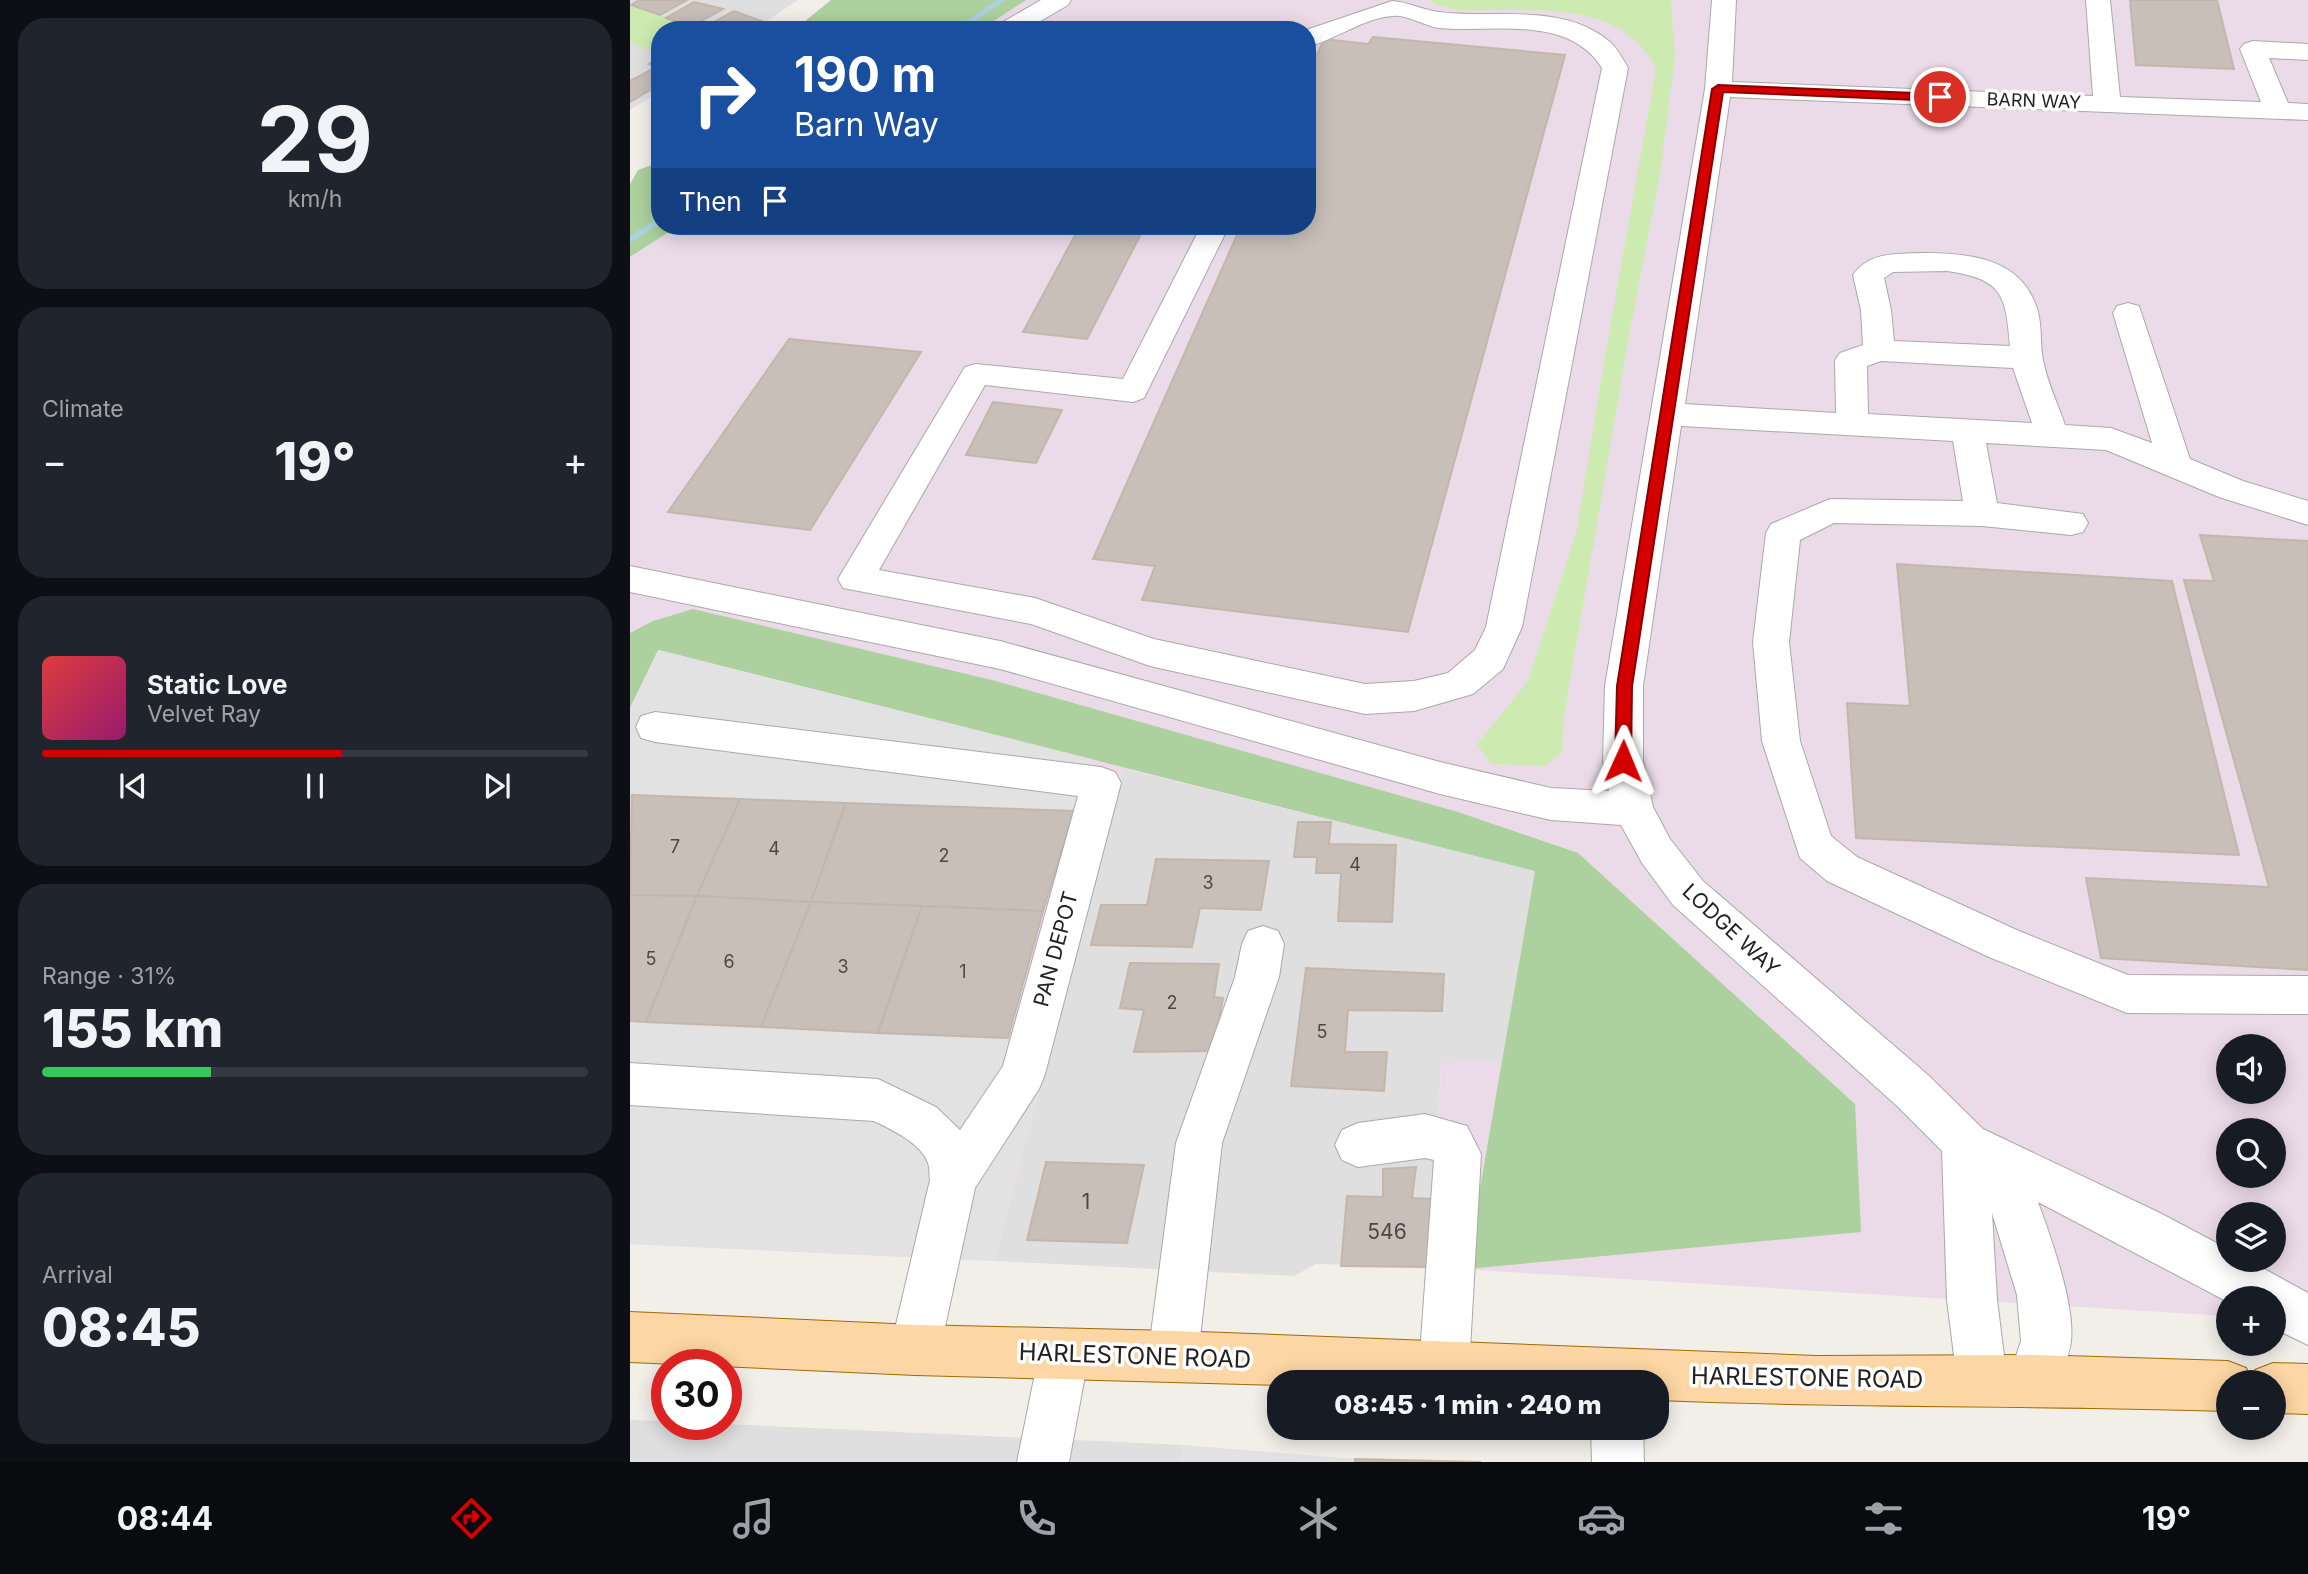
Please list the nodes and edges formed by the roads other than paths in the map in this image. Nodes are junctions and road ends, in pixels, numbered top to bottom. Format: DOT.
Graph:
graph roads {
  1 [pos="1059,0"];
  2 [pos="1724,0"];
  3 [pos="2098,0"];
  4 [pos="1394,4"];
  5 [pos="1022,21"];
  6 [pos="1316,35"];
  7 [pos="2308,52"];
  8 [pos="1718,89"];
  9 [pos="2107,104"];
  10 [pos="2277,110"];
  11 [pos="2308,112"];
  12 [pos="1211,235"];
  13 [pos="2128,313"];
  14 [pos="1879,351"];
  15 [pos="2028,361"];
  16 [pos="1667,414"];
  17 [pos="1852,425"];
  18 [pos="1968,432"];
  19 [pos="2052,435"];
  20 [pos="2176,467"];
  21 [pos="2308,513"];
  22 [pos="1982,514"];
  23 [pos="2071,523"];
  24 [pos="632,582"];
  25 [pos="655,727"];
  26 [pos="1633,809"];
  27 [pos="1263,944"];
  28 [pos="2308,995"];
  29 [pos="630,1084"];
  30 [pos="1965,1142"];
  31 [pos="1358,1145"];
  32 [pos="953,1180"];
  33 [pos="2245,1286"];
  34 [pos="2286,1308"];
  35 [pos="2308,1320"];
  36 [pos="630,1337"];
  37 [pos="915,1350"];
  38 [pos="1065,1354"];
  39 [pos="1173,1356"];
  40 [pos="1444,1368"];
  41 [pos="1478,1370"];
  42 [pos="1669,1379"];
  43 [pos="1982,1379"];
  44 [pos="2033,1380"];
  45 [pos="2216,1386"];
  46 [pos="2286,1388"];
  47 [pos="2308,1389"];
  48 [pos="1618,1440"];
  49 [pos="1043,1462"];
  50 [pos="1619,1462"];
  1 -- 5 [label="street"];
  2 -- 8 [label="street, LODGE WAY"];
  3 -- 9 [label="street"];
  4 -- 6 [label="street"];
  4 -- 12 [label="street"];
  7 -- 10 [label="street"];
  8 -- 9 [label="street, BARN WAY"];
  8 -- 16 [label="street, LODGE WAY"];
  9 -- 10 [label="street, BARN WAY"];
  10 -- 11 [label="street, BARN WAY"];
  13 -- 20 [label="street"];
  14 -- 15 [label="street"];
  14 -- 15 [label="street"];
  14 -- 17 [label="street"];
  15 -- 19 [label="street"];
  16 -- 17 [label="street"];
  16 -- 26 [label="street, LODGE WAY"];
  17 -- 18 [label="street"];
  18 -- 19 [label="street"];
  18 -- 22 [label="street"];
  19 -- 20 [label="street"];
  20 -- 21 [label="street"];
  22 -- 23 [label="street"];
  22 -- 28 [label="street"];
  24 -- 26 [label="street"];
  25 -- 32 [label="street, PAN DEPOT"];
  26 -- 30 [label="street, LODGE WAY"];
  27 -- 39 [label="street"];
  29 -- 32 [label="street"];
  30 -- 33 [label="street"];
  30 -- 43 [label="street"];
  30 -- 44 [label="street"];
  31 -- 40 [label="street"];
  32 -- 37 [label="street"];
  34 -- 35 [label="street"];
  36 -- 37 [label="main road, HARLESTONE ROAD"];
  37 -- 38 [label="main road, HARLESTONE ROAD"];
  38 -- 39 [label="main road, HARLESTONE ROAD"];
  38 -- 49 [label="street"];
  39 -- 40 [label="main road, HARLESTONE ROAD"];
  40 -- 41 [label="main road, HARLESTONE ROAD"];
  42 -- 43 [label="main road, HARLESTONE ROAD"];
  43 -- 44 [label="main road, HARLESTONE ROAD"];
  44 -- 45 [label="main road, HARLESTONE ROAD"];
  46 -- 47 [label="main road"];
  48 -- 50 [label="street"];
}
